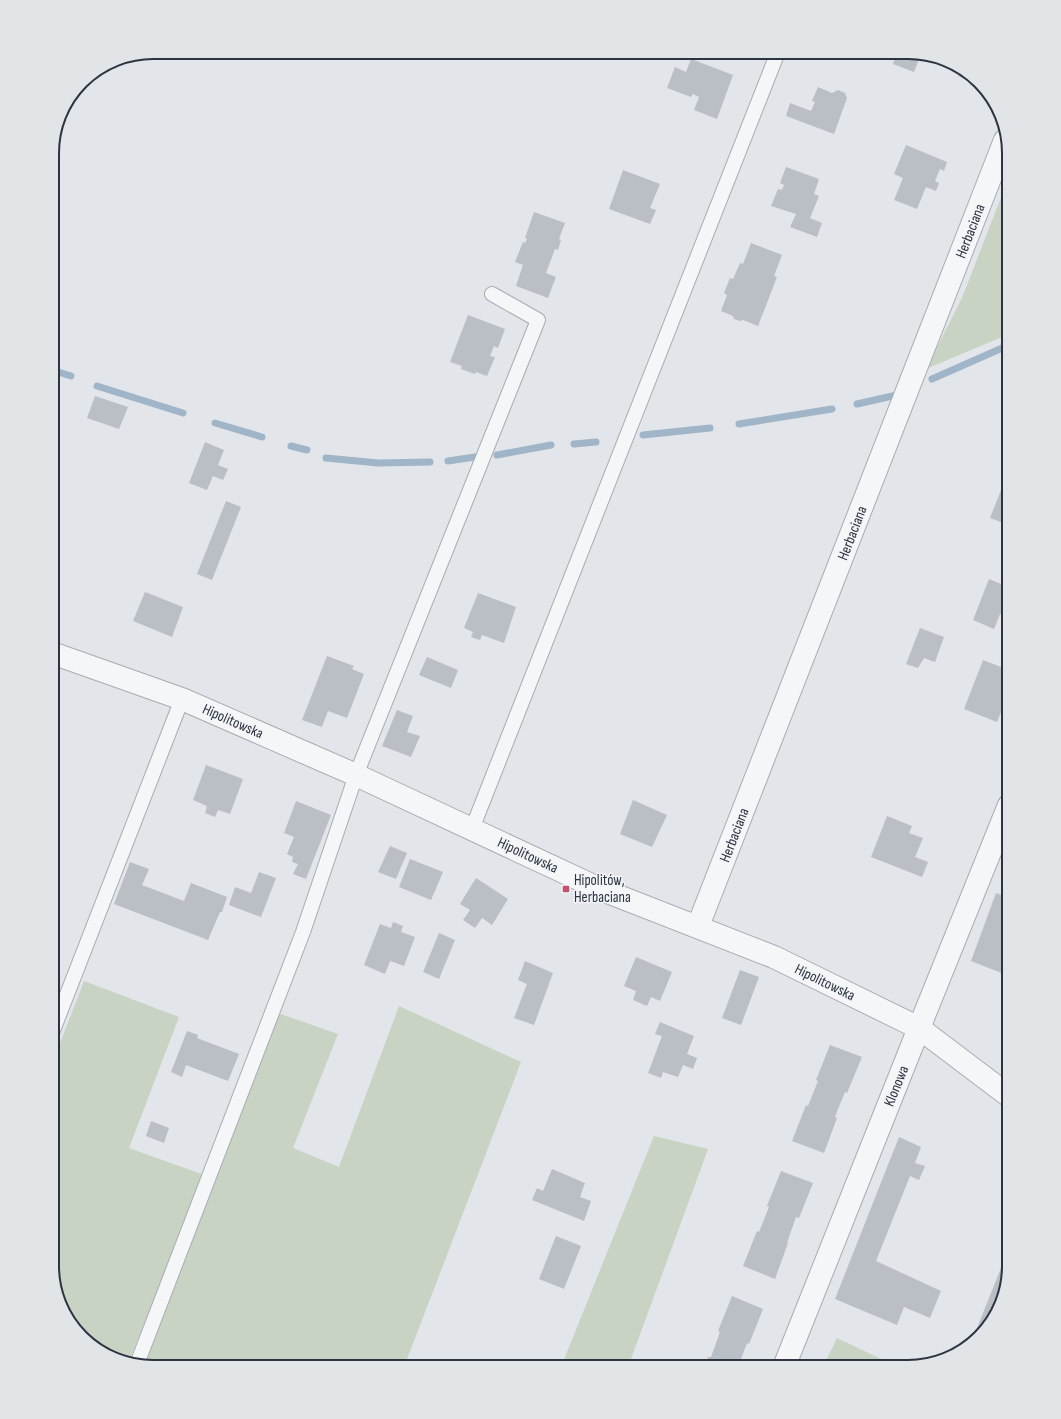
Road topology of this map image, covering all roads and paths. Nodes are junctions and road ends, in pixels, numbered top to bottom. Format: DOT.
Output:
graph roads {
  1 [pos="775,59"];
  2 [pos="1002,149"];
  3 [pos="492,294"];
  4 [pos="59,655"];
  5 [pos="182,698"];
  6 [pos="356,775"];
  7 [pos="1002,822"];
  8 [pos="472,829"];
  9 [pos="698,926"];
  10 [pos="59,1015"];
  11 [pos="918,1028"];
  12 [pos="1002,1091"];
  13 [pos="139,1359"];
  14 [pos="787,1360"];
  1 -- 8 [label="lane"];
  2 -- 9 [label="street, Herbaciana"];
  3 -- 6 [label="lane"];
  4 -- 5 [label="street, Hipolitowska"];
  5 -- 6 [label="street, Hipolitowska"];
  5 -- 10 [label="lane"];
  6 -- 8 [label="street, Hipolitowska"];
  6 -- 13 [label="lane"];
  7 -- 11 [label="street, Klonowa"];
  8 -- 9 [label="street, Hipolitowska"];
  9 -- 11 [label="street, Hipolitowska"];
  11 -- 12 [label="street, Hipolitowska"];
  11 -- 14 [label="street, Klonowa"];
}
